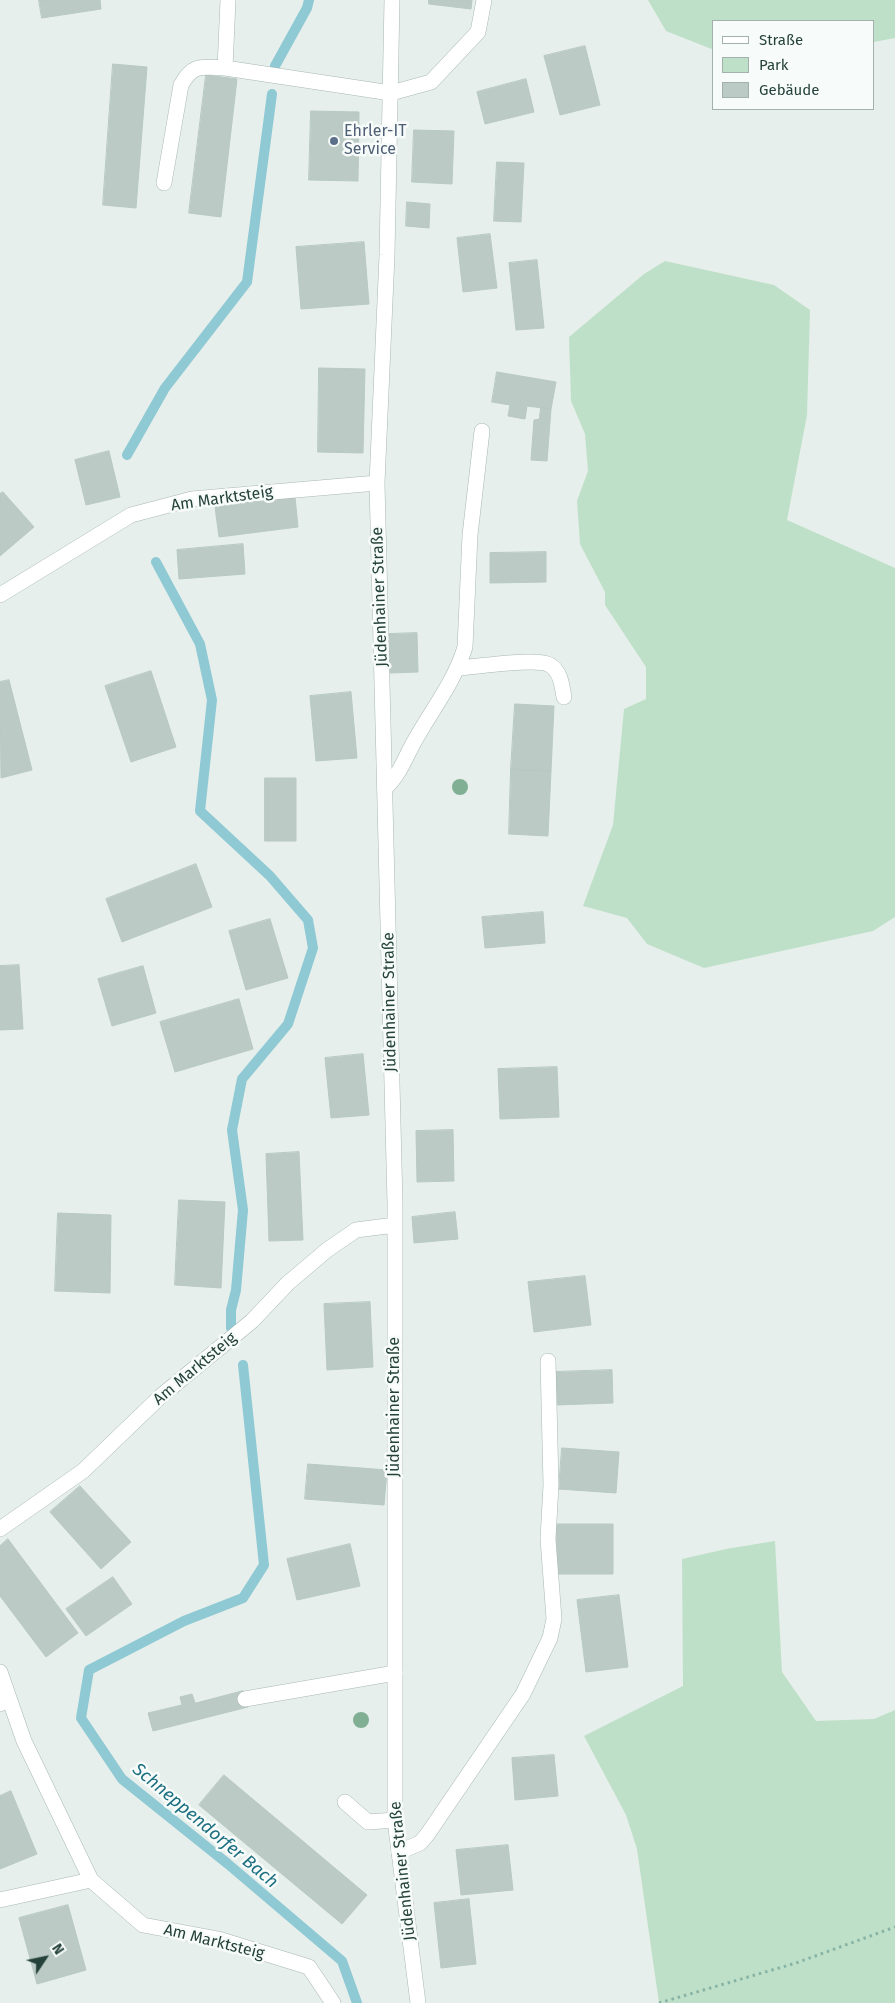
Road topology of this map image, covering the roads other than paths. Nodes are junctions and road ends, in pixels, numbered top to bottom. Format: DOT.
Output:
graph roads {
  1 [pos="228,0"];
  2 [pos="392,0"];
  3 [pos="484,0"];
  4 [pos="225,68"];
  5 [pos="391,93"];
  6 [pos="164,183"];
  7 [pos="482,431"];
  8 [pos="377,483"];
  9 [pos="0,595"];
  10 [pos="457,668"];
  11 [pos="564,697"];
  12 [pos="385,788"];
  13 [pos="395,1225"];
  14 [pos="548,1361"];
  15 [pos="0,1528"];
  16 [pos="0,1672"];
  17 [pos="395,1673"];
  18 [pos="245,1699"];
  19 [pos="4,1700"];
  20 [pos="345,1802"];
  21 [pos="395,1820"];
  22 [pos="399,1852"];
  23 [pos="91,1880"];
  24 [pos="0,1900"];
  25 [pos="333,2003"];
  26 [pos="418,2003"];
  1 -- 4 [label="street"];
  2 -- 5 [label="street, Jüdenhainer Straße"];
  3 -- 5 [label="street"];
  4 -- 5 [label="street"];
  4 -- 6 [label="street"];
  5 -- 8 [label="street, Jüdenhainer Straße"];
  7 -- 10 [label="street"];
  8 -- 9 [label="street, Am Marktsteig"];
  8 -- 12 [label="street, Jüdenhainer Straße"];
  10 -- 11 [label="street"];
  10 -- 12 [label="street"];
  12 -- 13 [label="street, Jüdenhainer Straße"];
  13 -- 15 [label="street, Am Marktsteig"];
  13 -- 17 [label="street, Jüdenhainer Straße"];
  14 -- 22 [label="street"];
  16 -- 19 [label="street, Am Marktsteig"];
  17 -- 18 [label="street"];
  17 -- 21 [label="street, Jüdenhainer Straße"];
  19 -- 23 [label="street, Am Marktsteig"];
  20 -- 21 [label="street"];
  21 -- 22 [label="street, Jüdenhainer Straße"];
  22 -- 26 [label="street, Jüdenhainer Straße"];
  23 -- 24 [label="street"];
  23 -- 25 [label="street, Am Marktsteig"];
}
